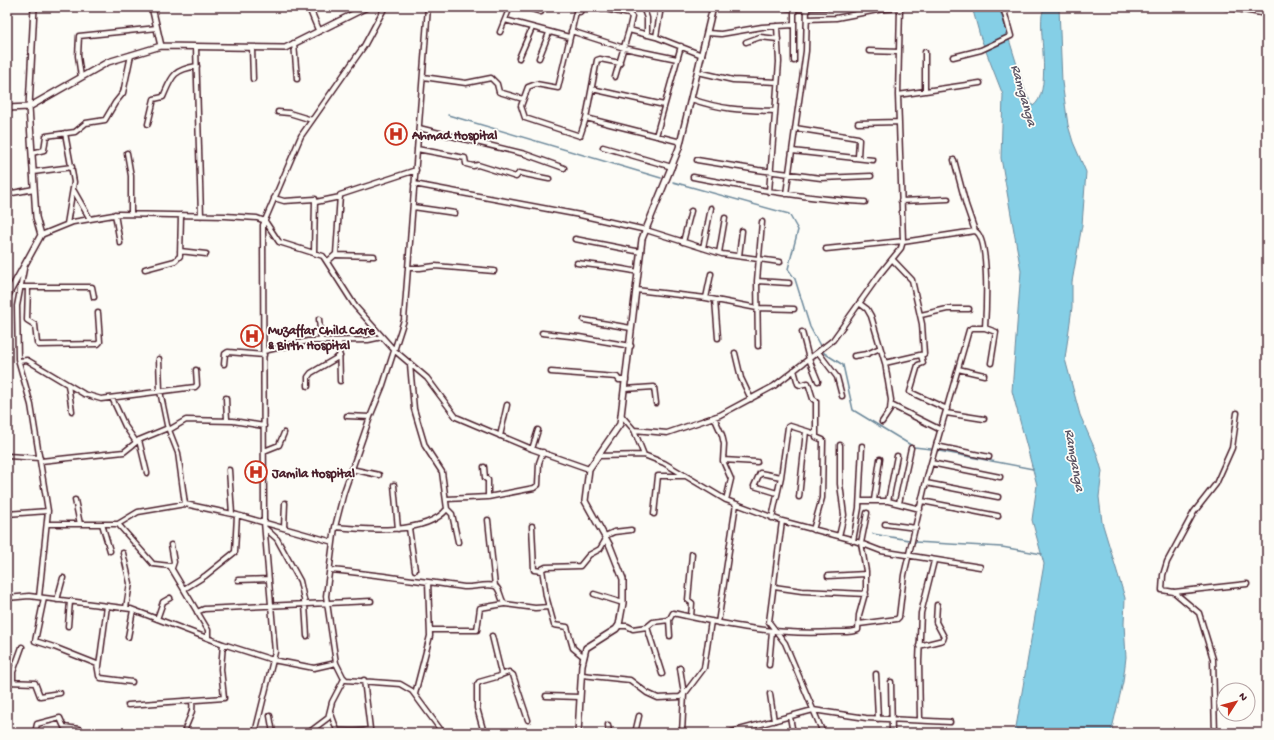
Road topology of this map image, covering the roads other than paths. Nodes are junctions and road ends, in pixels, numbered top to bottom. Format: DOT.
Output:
graph roads {
  1 [pos="34,7"];
  2 [pos="152,7"];
  3 [pos="309,7"];
  4 [pos="366,7"];
  5 [pos="385,7"];
  6 [pos="428,7"];
  7 [pos="510,7"];
  8 [pos="525,7"];
  9 [pos="583,7"];
  10 [pos="595,7"];
  11 [pos="643,7"];
  12 [pos="661,7"];
  13 [pos="713,7"];
  14 [pos="778,7"];
  15 [pos="843,7"];
  16 [pos="1003,7"];
  17 [pos="1225,7"];
  18 [pos="807,8"];
  19 [pos="900,8"];
  20 [pos="794,9"];
  21 [pos="542,12"];
  22 [pos="1267,14"];
  23 [pos="807,19"];
  24 [pos="505,20"];
  25 [pos="794,25"];
  26 [pos="777,26"];
  27 [pos="157,28"];
  28 [pos="532,28"];
  29 [pos="630,30"];
  30 [pos="319,31"];
  31 [pos="571,31"];
  32 [pos="500,32"];
  33 [pos="707,32"];
  34 [pos="549,33"];
  35 [pos="647,34"];
  36 [pos="569,37"];
  37 [pos="656,37"];
  38 [pos="778,39"];
  39 [pos="746,42"];
  40 [pos="294,44"];
  41 [pos="161,46"];
  42 [pos="680,46"];
  43 [pos="196,47"];
  44 [pos="252,48"];
  45 [pos="624,48"];
  46 [pos="869,51"];
  47 [pos="899,52"];
  48 [pos="925,52"];
  49 [pos="131,55"];
  50 [pos="702,55"];
  51 [pos="953,57"];
  52 [pos="518,58"];
  53 [pos="539,58"];
  54 [pos="677,59"];
  55 [pos="794,61"];
  56 [pos="620,63"];
  57 [pos="197,66"];
  58 [pos="698,72"];
  59 [pos="81,77"];
  60 [pos="423,77"];
  61 [pos="616,77"];
  62 [pos="253,79"];
  63 [pos="297,79"];
  64 [pos="777,82"];
  65 [pos="980,83"];
  66 [pos="592,89"];
  67 [pos="925,91"];
  68 [pos="898,95"];
  69 [pos="523,99"];
  70 [pos="691,99"];
  71 [pos="664,105"];
  72 [pos="29,107"];
  73 [pos="7,108"];
  74 [pos="775,111"];
  75 [pos="278,112"];
  76 [pos="586,118"];
  77 [pos="312,120"];
  78 [pos="858,122"];
  79 [pos="898,122"];
  80 [pos="148,124"];
  81 [pos="419,128"];
  82 [pos="795,128"];
  83 [pos="65,133"];
  84 [pos="656,136"];
  85 [pos="681,142"];
  86 [pos="603,148"];
  87 [pos="417,149"];
  88 [pos="792,151"];
  89 [pos="32,153"];
  90 [pos="127,153"];
  91 [pos="858,157"];
  92 [pos="697,160"];
  93 [pos="873,160"];
  94 [pos="954,160"];
  95 [pos="72,167"];
  96 [pos="672,167"];
  97 [pos="564,168"];
  98 [pos="416,170"];
  99 [pos="33,172"];
  100 [pos="772,172"];
  101 [pos="788,174"];
  102 [pos="692,176"];
  103 [pos="871,176"];
  104 [pos="549,179"];
  105 [pos="7,183"];
  106 [pos="414,184"];
  107 [pos="34,189"];
  108 [pos="74,190"];
  109 [pos="769,192"];
  110 [pos="8,194"];
  111 [pos="786,194"];
  112 [pos="274,198"];
  113 [pos="340,198"];
  114 [pos="948,199"];
  115 [pos="901,201"];
  116 [pos="316,202"];
  117 [pos="864,202"];
  118 [pos="413,207"];
  119 [pos="712,208"];
  120 [pos="691,211"];
  121 [pos="455,213"];
  122 [pos="115,214"];
  123 [pos="131,214"];
  124 [pos="181,215"];
  125 [pos="201,216"];
  126 [pos="725,218"];
  127 [pos="90,219"];
  128 [pos="265,221"];
  129 [pos="762,222"];
  130 [pos="67,224"];
  131 [pos="646,230"];
  132 [pos="742,231"];
  133 [pos="975,231"];
  134 [pos="41,235"];
  135 [pos="575,239"];
  136 [pos="683,242"];
  137 [pos="903,242"];
  138 [pos="120,243"];
  139 [pos="703,248"];
  140 [pos="826,249"];
  141 [pos="180,251"];
  142 [pos="641,252"];
  143 [pos="314,253"];
  144 [pos="719,253"];
  145 [pos="206,254"];
  146 [pos="336,256"];
  147 [pos="374,256"];
  148 [pos="739,256"];
  149 [pos="758,259"];
  150 [pos="892,259"];
  151 [pos="327,262"];
  152 [pos="780,262"];
  153 [pos="578,263"];
  154 [pos="25,265"];
  155 [pos="408,268"];
  156 [pos="145,269"];
  157 [pos="494,271"];
  158 [pos="638,272"];
  159 [pos="711,274"];
  160 [pos="757,281"];
  161 [pos="789,283"];
  162 [pos="20,287"];
  163 [pos="28,287"];
  164 [pos="636,290"];
  165 [pos="8,295"];
  166 [pos="94,297"];
  167 [pos="706,298"];
  168 [pos="715,300"];
  169 [pos="859,303"];
  170 [pos="757,308"];
  171 [pos="969,308"];
  172 [pos="794,309"];
  173 [pos="98,312"];
  174 [pos="921,315"];
  175 [pos="319,319"];
  176 [pos="584,320"];
  177 [pos="632,328"];
  178 [pos="985,328"];
  179 [pos="802,332"];
  180 [pos="542,333"];
  181 [pos="382,337"];
  182 [pos="718,338"];
  183 [pos="321,341"];
  184 [pos="339,341"];
  185 [pos="631,346"];
  186 [pos="758,346"];
  187 [pos="880,348"];
  188 [pos="394,350"];
  189 [pos="819,351"];
  190 [pos="264,353"];
  191 [pos="735,353"];
  192 [pos="921,355"];
  193 [pos="340,356"];
  194 [pos="854,356"];
  195 [pos="158,359"];
  196 [pos="809,359"];
  197 [pos="19,361"];
  198 [pos="885,363"];
  199 [pos="991,363"];
  200 [pos="224,364"];
  201 [pos="410,364"];
  202 [pos="958,369"];
  203 [pos="196,370"];
  204 [pos="794,370"];
  205 [pos="551,372"];
  206 [pos="984,375"];
  207 [pos="626,380"];
  208 [pos="340,381"];
  209 [pos="818,381"];
  210 [pos="68,385"];
  211 [pos="308,386"];
  212 [pos="625,389"];
  213 [pos="160,391"];
  214 [pos="842,396"];
  215 [pos="112,398"];
  216 [pos="226,398"];
  217 [pos="751,399"];
  218 [pos="656,402"];
  219 [pos="507,405"];
  220 [pos="891,405"];
  221 [pos="72,411"];
  222 [pos="946,411"];
  223 [pos="1237,413"];
  224 [pos="621,415"];
  225 [pos="347,416"];
  226 [pos="370,417"];
  227 [pos="714,417"];
  228 [pos="984,419"];
  229 [pos="227,420"];
  230 [pos="882,422"];
  231 [pos="264,426"];
  232 [pos="168,429"];
  233 [pos="538,430"];
  234 [pos="634,430"];
  235 [pos="941,430"];
  236 [pos="806,431"];
  237 [pos="284,433"];
  238 [pos="816,434"];
  239 [pos="500,436"];
  240 [pos="138,441"];
  241 [pos="840,445"];
  242 [pos="862,446"];
  243 [pos="936,446"];
  244 [pos="911,448"];
  245 [pos="532,449"];
  246 [pos="264,451"];
  247 [pos="543,452"];
  248 [pos="7,456"];
  249 [pos="598,456"];
  250 [pos="644,456"];
  251 [pos="897,456"];
  252 [pos="989,457"];
  253 [pos="40,459"];
  254 [pos="880,459"];
  255 [pos="723,460"];
  256 [pos="757,462"];
  257 [pos="931,463"];
  258 [pos="484,467"];
  259 [pos="589,468"];
  260 [pos="350,469"];
  261 [pos="229,470"];
  262 [pos="147,473"];
  263 [pos="379,475"];
  264 [pos="685,476"];
  265 [pos="781,477"];
  266 [pos="1000,477"];
  267 [pos="926,483"];
  268 [pos="394,485"];
  269 [pos="777,493"];
  270 [pos="488,497"];
  271 [pos="799,497"];
  272 [pos="998,497"];
  273 [pos="447,499"];
  274 [pos="75,500"];
  275 [pos="726,500"];
  276 [pos="874,500"];
  277 [pos="860,501"];
  278 [pos="888,501"];
  279 [pos="922,501"];
  280 [pos="285,503"];
  281 [pos="899,503"];
  282 [pos="185,504"];
  283 [pos="736,504"];
  284 [pos="447,509"];
  285 [pos="920,509"];
  286 [pos="48,511"];
  287 [pos="867,513"];
  288 [pos="7,514"];
  289 [pos="654,514"];
  290 [pos="235,515"];
  291 [pos="998,516"];
  292 [pos="772,518"];
  293 [pos="488,520"];
  294 [pos="782,521"];
  295 [pos="264,522"];
  296 [pos="47,524"];
  297 [pos="80,524"];
  298 [pos="102,524"];
  299 [pos="118,524"];
  300 [pos="885,524"];
  301 [pos="532,526"];
  302 [pos="335,527"];
  303 [pos="265,528"];
  304 [pos="284,528"];
  305 [pos="409,528"];
  306 [pos="916,528"];
  307 [pos="398,529"];
  308 [pos="631,530"];
  309 [pos="813,530"];
  310 [pos="839,536"];
  311 [pos="606,538"];
  312 [pos="853,541"];
  313 [pos="333,542"];
  314 [pos="458,542"];
  315 [pos="861,544"];
  316 [pos="171,545"];
  317 [pos="110,552"];
  318 [pos="123,553"];
  319 [pos="692,554"];
  320 [pos="909,556"];
  321 [pos="934,561"];
  322 [pos="980,567"];
  323 [pos="172,568"];
  324 [pos="330,570"];
  325 [pos="415,570"];
  326 [pos="542,571"];
  327 [pos="866,574"];
  328 [pos="828,576"];
  329 [pos="63,578"];
  330 [pos="269,579"];
  331 [pos="238,580"];
  332 [pos="428,582"];
  333 [pos="1247,584"];
  334 [pos="495,586"];
  335 [pos="774,587"];
  336 [pos="184,589"];
  337 [pos="1174,592"];
  338 [pos="594,594"];
  339 [pos="866,594"];
  340 [pos="7,598"];
  341 [pos="41,598"];
  342 [pos="170,598"];
  343 [pos="57,600"];
  344 [pos="70,601"];
  345 [pos="371,601"];
  346 [pos="623,603"];
  347 [pos="305,604"];
  348 [pos="327,604"];
  349 [pos="505,604"];
  350 [pos="937,605"];
  351 [pos="107,606"];
  352 [pos="272,606"];
  353 [pos="549,607"];
  354 [pos="126,608"];
  355 [pos="133,610"];
  356 [pos="197,612"];
  357 [pos="691,617"];
  358 [pos="157,619"];
  359 [pos="669,620"];
  360 [pos="711,622"];
  361 [pos="718,623"];
  362 [pos="859,624"];
  363 [pos="68,626"];
  364 [pos="618,626"];
  365 [pos="646,628"];
  366 [pos="430,630"];
  367 [pos="774,632"];
  368 [pos="308,636"];
  369 [pos="492,636"];
  370 [pos="670,636"];
  371 [pos="128,637"];
  372 [pos="208,638"];
  373 [pos="223,644"];
  374 [pos="919,646"];
  375 [pos="22,647"];
  376 [pos="584,657"];
  377 [pos="273,660"];
  378 [pos="336,663"];
  379 [pos="99,666"];
  380 [pos="769,666"];
  381 [pos="680,668"];
  382 [pos="662,674"];
  383 [pos="876,674"];
  384 [pos="501,675"];
  385 [pos="582,675"];
  386 [pos="344,679"];
  387 [pos="364,680"];
  388 [pos="7,682"];
  389 [pos="13,682"];
  390 [pos="132,682"];
  391 [pos="891,682"];
  392 [pos="60,693"];
  393 [pos="415,694"];
  394 [pos="684,694"];
  395 [pos="770,694"];
  396 [pos="546,696"];
  397 [pos="580,697"];
  398 [pos="192,701"];
  399 [pos="128,705"];
  400 [pos="330,710"];
  401 [pos="813,710"];
  402 [pos="270,716"];
  403 [pos="639,716"];
  404 [pos="790,716"];
  405 [pos="878,718"];
  406 [pos="892,719"];
  407 [pos="528,720"];
  408 [pos="920,720"];
  409 [pos="774,721"];
  410 [pos="950,722"];
  411 [pos="608,725"];
  412 [pos="338,732"];
  413 [pos="35,733"];
  414 [pos="82,733"];
  415 [pos="184,733"];
  416 [pos="255,733"];
  417 [pos="273,733"];
  418 [pos="308,733"];
  419 [pos="443,733"];
  420 [pos="484,733"];
  421 [pos="578,733"];
  422 [pos="609,733"];
  423 [pos="635,733"];
  424 [pos="682,733"];
  425 [pos="728,733"];
  426 [pos="793,733"];
  427 [pos="822,733"];
  428 [pos="892,733"];
  429 [pos="1214,733"];
  1 -- 72 [label="street"];
  2 -- 27 [label="street"];
  3 -- 30 [label="street"];
  4 -- 30 [label="street"];
  5 -- 77 [label="street"];
  6 -- 60 [label="street"];
  7 -- 24 [label="street"];
  8 -- 21 [label="street"];
  9 -- 31 [label="street"];
  10 -- 29 [label="street"];
  11 -- 35 [label="street"];
  12 -- 37 [label="street"];
  13 -- 33 [label="street"];
  14 -- 20 [label="street"];
  15 -- 18 [label="street"];
  16 -- 51 [label="street"];
  17 -- 22 [label="street"];
  18 -- 20 [label="street"];
  18 -- 23 [label="street"];
  19 -- 23 [label="street"];
  19 -- 47 [label="street"];
  20 -- 25 [label="street"];
  23 -- 82 [label="street"];
  24 -- 28 [label="street"];
  24 -- 32 [label="street"];
  25 -- 26 [label="street"];
  25 -- 55 [label="street"];
  26 -- 33 [label="street"];
  26 -- 38 [label="street"];
  27 -- 41 [label="street"];
  27 -- 59 [label="street"];
  28 -- 34 [label="street"];
  28 -- 52 [label="street"];
  29 -- 35 [label="street"];
  29 -- 45 [label="street"];
  30 -- 40 [label="street"];
  31 -- 36 [label="street"];
  31 -- 45 [label="street"];
  33 -- 50 [label="street"];
  34 -- 36 [label="street"];
  34 -- 53 [label="street"];
  35 -- 37 [label="street"];
  36 -- 69 [label="street"];
  37 -- 42 [label="street"];
  38 -- 39 [label="street"];
  38 -- 64 [label="street"];
  40 -- 44 [label="street"];
  40 -- 63 [label="street"];
  41 -- 43 [label="street"];
  41 -- 49 [label="street"];
  42 -- 50 [label="street"];
  42 -- 54 [label="street"];
  43 -- 44 [label="street"];
  43 -- 57 [label="street"];
  44 -- 62 [label="street"];
  45 -- 54 [label="street"];
  45 -- 56 [label="street"];
  46 -- 47 [label="street"];
  47 -- 68 [label="street"];
  48 -- 67 [label="street"];
  49 -- 59 [label="street"];
  49 -- 83 [label="street"];
  50 -- 58 [label="street"];
  54 -- 71 [label="street"];
  56 -- 61 [label="street"];
  56 -- 66 [label="street"];
  57 -- 80 [label="street"];
  57 -- 125 [label="street"];
  58 -- 64 [label="street"];
  58 -- 70 [label="street"];
  59 -- 72 [label="street"];
  60 -- 69 [label="street"];
  60 -- 81 [label="street"];
  64 -- 74 [label="street"];
  65 -- 67 [label="street"];
  66 -- 71 [label="street"];
  66 -- 76 [label="street"];
  67 -- 68 [label="street"];
  68 -- 79 [label="street"];
  69 -- 76 [label="street"];
  70 -- 74 [label="street"];
  70 -- 85 [label="street"];
  71 -- 84 [label="street"];
  72 -- 73 [label="street"];
  72 -- 89 [label="street"];
  74 -- 100 [label="street"];
  75 -- 77 [label="street"];
  76 -- 84 [label="street"];
  77 -- 112 [label="street"];
  78 -- 79 [label="street"];
  79 -- 115 [label="street"];
  81 -- 87 [label="street"];
  81 -- 97 [label="street"];
  82 -- 88 [label="street"];
  82 -- 91 [label="street"];
  83 -- 89 [label="street"];
  83 -- 95 [label="street"];
  84 -- 85 [label="street"];
  85 -- 96 [label="street"];
  86 -- 96 [label="street"];
  87 -- 98 [label="street"];
  87 -- 104 [label="street"];
  88 -- 91 [label="street"];
  88 -- 101 [label="street"];
  89 -- 99 [label="street"];
  90 -- 123 [label="street"];
  91 -- 93 [label="street"];
  92 -- 100 [label="street"];
  94 -- 133 [label="street"];
  95 -- 99 [label="street"];
  95 -- 108 [label="street"];
  96 -- 131 [label="street"];
  98 -- 106 [label="street"];
  98 -- 113 [label="street"];
  99 -- 107 [label="street"];
  100 -- 101 [label="street"];
  100 -- 109 [label="street"];
  101 -- 103 [label="street"];
  101 -- 111 [label="street"];
  102 -- 109 [label="street"];
  105 -- 110 [label="street"];
  106 -- 118 [label="street"];
  106 -- 131 [label="street"];
  107 -- 110 [label="street"];
  107 -- 134 [label="street"];
  108 -- 127 [label="street"];
  108 -- 130 [label="street"];
  109 -- 111 [label="street"];
  111 -- 117 [label="street"];
  112 -- 116 [label="street"];
  112 -- 128 [label="street"];
  113 -- 116 [label="street"];
  113 -- 146 [label="street"];
  114 -- 115 [label="street"];
  115 -- 137 [label="street"];
  116 -- 143 [label="street"];
  118 -- 121 [label="street"];
  118 -- 155 [label="street"];
  119 -- 139 [label="street"];
  120 -- 136 [label="street"];
  122 -- 123 [label="street"];
  122 -- 127 [label="street"];
  122 -- 138 [label="street"];
  123 -- 124 [label="street"];
  124 -- 125 [label="street"];
  124 -- 141 [label="street"];
  125 -- 128 [label="street"];
  126 -- 144 [label="street"];
  127 -- 130 [label="street"];
  128 -- 143 [label="street"];
  128 -- 190 [label="street"];
  129 -- 149 [label="street"];
  130 -- 134 [label="street"];
  131 -- 136 [label="street"];
  131 -- 142 [label="street"];
  132 -- 148 [label="street"];
  133 -- 137 [label="street"];
  133 -- 178 [label="street"];
  134 -- 154 [label="street"];
  135 -- 142 [label="street"];
  136 -- 139 [label="street"];
  137 -- 140 [label="street"];
  137 -- 150 [label="street"];
  139 -- 144 [label="street"];
  141 -- 145 [label="street"];
  141 -- 156 [label="street"];
  142 -- 158 [label="street"];
  143 -- 151 [label="street"];
  144 -- 148 [label="street"];
  146 -- 147 [label="street"];
  146 -- 151 [label="street"];
  148 -- 149 [label="street"];
  149 -- 152 [label="street"];
  149 -- 160 [label="street"];
  150 -- 169 [label="street"];
  150 -- 174 [label="street"];
  151 -- 181 [label="street"];
  153 -- 158 [label="street"];
  154 -- 162 [label="street"];
  154 -- 165 [label="street"];
  155 -- 157 [label="street"];
  155 -- 188 [label="street"];
  158 -- 164 [label="street"];
  159 -- 167 [label="street"];
  160 -- 161 [label="street"];
  160 -- 170 [label="street"];
  162 -- 163 [label="street"];
  162 -- 197 [label="street"];
  163 -- 166 [label="street"];
  163 -- 173 [label="street"];
  164 -- 167 [label="street"];
  164 -- 177 [label="street"];
  167 -- 168 [label="street"];
  168 -- 170 [label="street"];
  168 -- 182 [label="street"];
  169 -- 187 [label="street"];
  169 -- 189 [label="street"];
  170 -- 172 [label="street"];
  170 -- 186 [label="street"];
  171 -- 174 [label="street"];
  174 -- 192 [label="street"];
  175 -- 183 [label="street"];
  176 -- 177 [label="street"];
  177 -- 185 [label="street"];
  178 -- 199 [label="street"];
  178 -- 202 [label="street"];
  179 -- 196 [label="street"];
  180 -- 185 [label="street"];
  181 -- 184 [label="street"];
  181 -- 188 [label="street"];
  183 -- 184 [label="street"];
  183 -- 190 [label="street"];
  184 -- 193 [label="street"];
  185 -- 207 [label="street"];
  187 -- 194 [label="street"];
  187 -- 198 [label="street"];
  188 -- 201 [label="street"];
  188 -- 226 [label="street"];
  189 -- 196 [label="street"];
  189 -- 214 [label="street"];
  190 -- 200 [label="street"];
  190 -- 231 [label="street"];
  191 -- 217 [label="street"];
  192 -- 198 [label="street"];
  192 -- 222 [label="street"];
  193 -- 208 [label="street"];
  193 -- 211 [label="street"];
  195 -- 213 [label="street"];
  196 -- 204 [label="street"];
  196 -- 209 [label="street"];
  197 -- 210 [label="street"];
  197 -- 253 [label="street"];
  198 -- 220 [label="street"];
  201 -- 239 [label="street"];
  201 -- 273 [label="street"];
  202 -- 206 [label="street"];
  202 -- 222 [label="street"];
  203 -- 213 [label="street"];
  204 -- 217 [label="street"];
  204 -- 238 [label="street"];
  205 -- 207 [label="street"];
  207 -- 212 [label="street"];
  210 -- 215 [label="street"];
  210 -- 221 [label="street"];
  212 -- 218 [label="street"];
  212 -- 224 [label="street"];
  213 -- 215 [label="street"];
  213 -- 232 [label="street"];
  215 -- 240 [label="street"];
  216 -- 229 [label="street"];
  217 -- 227 [label="street"];
  219 -- 239 [label="street"];
  220 -- 230 [label="street"];
  220 -- 235 [label="street"];
  222 -- 228 [label="street"];
  222 -- 235 [label="street"];
  223 -- 337 [label="street"];
  224 -- 234 [label="street"];
  224 -- 249 [label="street"];
  225 -- 226 [label="street"];
  226 -- 260 [label="street"];
  227 -- 234 [label="street"];
  227 -- 255 [label="street"];
  229 -- 231 [label="street"];
  229 -- 232 [label="street"];
  231 -- 246 [label="street"];
  232 -- 240 [label="street"];
  232 -- 282 [label="street"];
  233 -- 245 [label="street"];
  234 -- 250 [label="street"];
  235 -- 243 [label="street"];
  236 -- 238 [label="street"];
  236 -- 265 [label="street"];
  236 -- 271 [label="street"];
  237 -- 246 [label="street"];
  238 -- 309 [label="street"];
  239 -- 245 [label="street"];
  240 -- 253 [label="street"];
  240 -- 262 [label="street"];
  241 -- 310 [label="street"];
  242 -- 277 [label="street"];
  243 -- 252 [label="street"];
  243 -- 257 [label="street"];
  244 -- 281 [label="street"];
  245 -- 247 [label="street"];
  246 -- 295 [label="street"];
  247 -- 259 [label="street"];
  247 -- 270 [label="street"];
  248 -- 253 [label="street"];
  249 -- 250 [label="street"];
  249 -- 259 [label="street"];
  250 -- 264 [label="street"];
  251 -- 278 [label="street"];
  253 -- 286 [label="street"];
  254 -- 276 [label="street"];
  255 -- 256 [label="street"];
  255 -- 275 [label="street"];
  257 -- 266 [label="street"];
  257 -- 267 [label="street"];
  258 -- 270 [label="street"];
  259 -- 311 [label="street"];
  260 -- 263 [label="street"];
  260 -- 302 [label="street"];
  261 -- 290 [label="street"];
  264 -- 275 [label="street"];
  264 -- 289 [label="street"];
  265 -- 269 [label="street"];
  265 -- 269 [label="street"];
  267 -- 272 [label="street"];
  267 -- 279 [label="street"];
  268 -- 307 [label="street"];
  269 -- 292 [label="street"];
  270 -- 273 [label="street"];
  273 -- 284 [label="street"];
  274 -- 297 [label="street"];
  275 -- 283 [label="street"];
  276 -- 277 [label="street"];
  276 -- 278 [label="street"];
  277 -- 312 [label="street"];
  278 -- 281 [label="street"];
  279 -- 285 [label="street"];
  279 -- 291 [label="street"];
  280 -- 304 [label="street"];
  281 -- 285 [label="street"];
  282 -- 290 [label="street"];
  282 -- 299 [label="street"];
  283 -- 292 [label="street"];
  283 -- 361 [label="street"];
  284 -- 305 [label="street"];
  284 -- 314 [label="street"];
  285 -- 306 [label="street"];
  286 -- 288 [label="street"];
  286 -- 296 [label="street"];
  287 -- 315 [label="street"];
  290 -- 295 [label="street"];
  290 -- 336 [label="street"];
  292 -- 294 [label="street"];
  293 -- 334 [label="street"];
  294 -- 309 [label="street"];
  294 -- 335 [label="street"];
  295 -- 303 [label="street"];
  295 -- 304 [label="street"];
  296 -- 297 [label="street"];
  296 -- 341 [label="street"];
  297 -- 298 [label="street"];
  298 -- 299 [label="street"];
  298 -- 317 [label="street"];
  299 -- 323 [label="street"];
  300 -- 306 [label="street"];
  301 -- 326 [label="street"];
  302 -- 307 [label="street"];
  302 -- 313 [label="street"];
  303 -- 330 [label="street"];
  303 -- 347 [label="street"];
  304 -- 313 [label="street"];
  305 -- 307 [label="street"];
  305 -- 325 [label="street"];
  306 -- 320 [label="street"];
  308 -- 311 [label="street"];
  309 -- 310 [label="street"];
  310 -- 312 [label="street"];
  311 -- 326 [label="street"];
  311 -- 346 [label="street"];
  312 -- 315 [label="street"];
  313 -- 324 [label="street"];
  315 -- 320 [label="street"];
  315 -- 327 [label="street"];
  316 -- 323 [label="street"];
  318 -- 354 [label="street"];
  319 -- 357 [label="street"];
  320 -- 321 [label="street"];
  320 -- 362 [label="street"];
  321 -- 322 [label="street"];
  321 -- 374 [label="street"];
  323 -- 336 [label="street"];
  324 -- 332 [label="street"];
  324 -- 348 [label="street"];
  326 -- 353 [label="street"];
  327 -- 328 [label="street"];
  327 -- 339 [label="street"];
  329 -- 343 [label="street"];
  330 -- 331 [label="street"];
  330 -- 352 [label="street"];
  332 -- 334 [label="street"];
  332 -- 366 [label="street"];
  333 -- 337 [label="street"];
  334 -- 349 [label="street"];
  335 -- 339 [label="street"];
  335 -- 367 [label="street"];
  336 -- 356 [label="street"];
  337 -- 429 [label="street"];
  338 -- 346 [label="street"];
  339 -- 362 [label="street"];
  340 -- 341 [label="street"];
  341 -- 343 [label="street"];
  341 -- 379 [label="street"];
  342 -- 358 [label="street"];
  343 -- 344 [label="street"];
  344 -- 351 [label="street"];
  344 -- 363 [label="street"];
  345 -- 348 [label="street"];
  346 -- 364 [label="street"];
  347 -- 348 [label="street"];
  347 -- 352 [label="street"];
  347 -- 368 [label="street"];
  348 -- 378 [label="street"];
  349 -- 353 [label="street"];
  349 -- 366 [label="street"];
  350 -- 374 [label="street"];
  351 -- 354 [label="street"];
  351 -- 379 [label="street"];
  352 -- 356 [label="street"];
  352 -- 377 [label="street"];
  353 -- 376 [label="street"];
  354 -- 355 [label="street"];
  355 -- 358 [label="street"];
  355 -- 371 [label="street"];
  356 -- 372 [label="street"];
  357 -- 359 [label="street"];
  357 -- 360 [label="street"];
  358 -- 372 [label="street"];
  359 -- 365 [label="street"];
  359 -- 370 [label="street"];
  360 -- 361 [label="street"];
  360 -- 394 [label="street"];
  361 -- 367 [label="street"];
  362 -- 367 [label="street"];
  364 -- 365 [label="street"];
  364 -- 376 [label="street"];
  365 -- 382 [label="street"];
  366 -- 393 [label="street"];
  367 -- 380 [label="street"];
  367 -- 401 [label="street"];
  369 -- 384 [label="street"];
  372 -- 373 [label="street"];
  373 -- 377 [label="street"];
  373 -- 398 [label="street"];
  374 -- 408 [label="street"];
  375 -- 389 [label="street"];
  376 -- 385 [label="street"];
  377 -- 378 [label="street"];
  377 -- 416 [label="street"];
  378 -- 386 [label="street"];
  379 -- 390 [label="street"];
  381 -- 394 [label="street"];
  383 -- 405 [label="street"];
  384 -- 407 [label="street"];
  384 -- 420 [label="street"];
  385 -- 394 [label="street"];
  385 -- 397 [label="street"];
  386 -- 387 [label="street"];
  386 -- 400 [label="street"];
  387 -- 393 [label="street"];
  387 -- 412 [label="street"];
  388 -- 389 [label="street"];
  389 -- 392 [label="street"];
  391 -- 406 [label="street"];
  393 -- 419 [label="street"];
  394 -- 424 [label="street"];
  395 -- 409 [label="street"];
  396 -- 397 [label="street"];
  397 -- 421 [label="street"];
  398 -- 399 [label="street"];
  398 -- 415 [label="street"];
  400 -- 412 [label="street"];
  400 -- 418 [label="street"];
  401 -- 404 [label="street"];
  401 -- 405 [label="street"];
  401 -- 427 [label="street"];
  402 -- 417 [label="street"];
  403 -- 423 [label="street"];
  404 -- 409 [label="street"];
  404 -- 426 [label="street"];
  405 -- 406 [label="street"];
  406 -- 408 [label="street"];
  406 -- 428 [label="street"];
  408 -- 410 [label="street"];
  409 -- 425 [label="street"];
  411 -- 422 [label="street"];
  413 -- 414 [label="street"];
}
